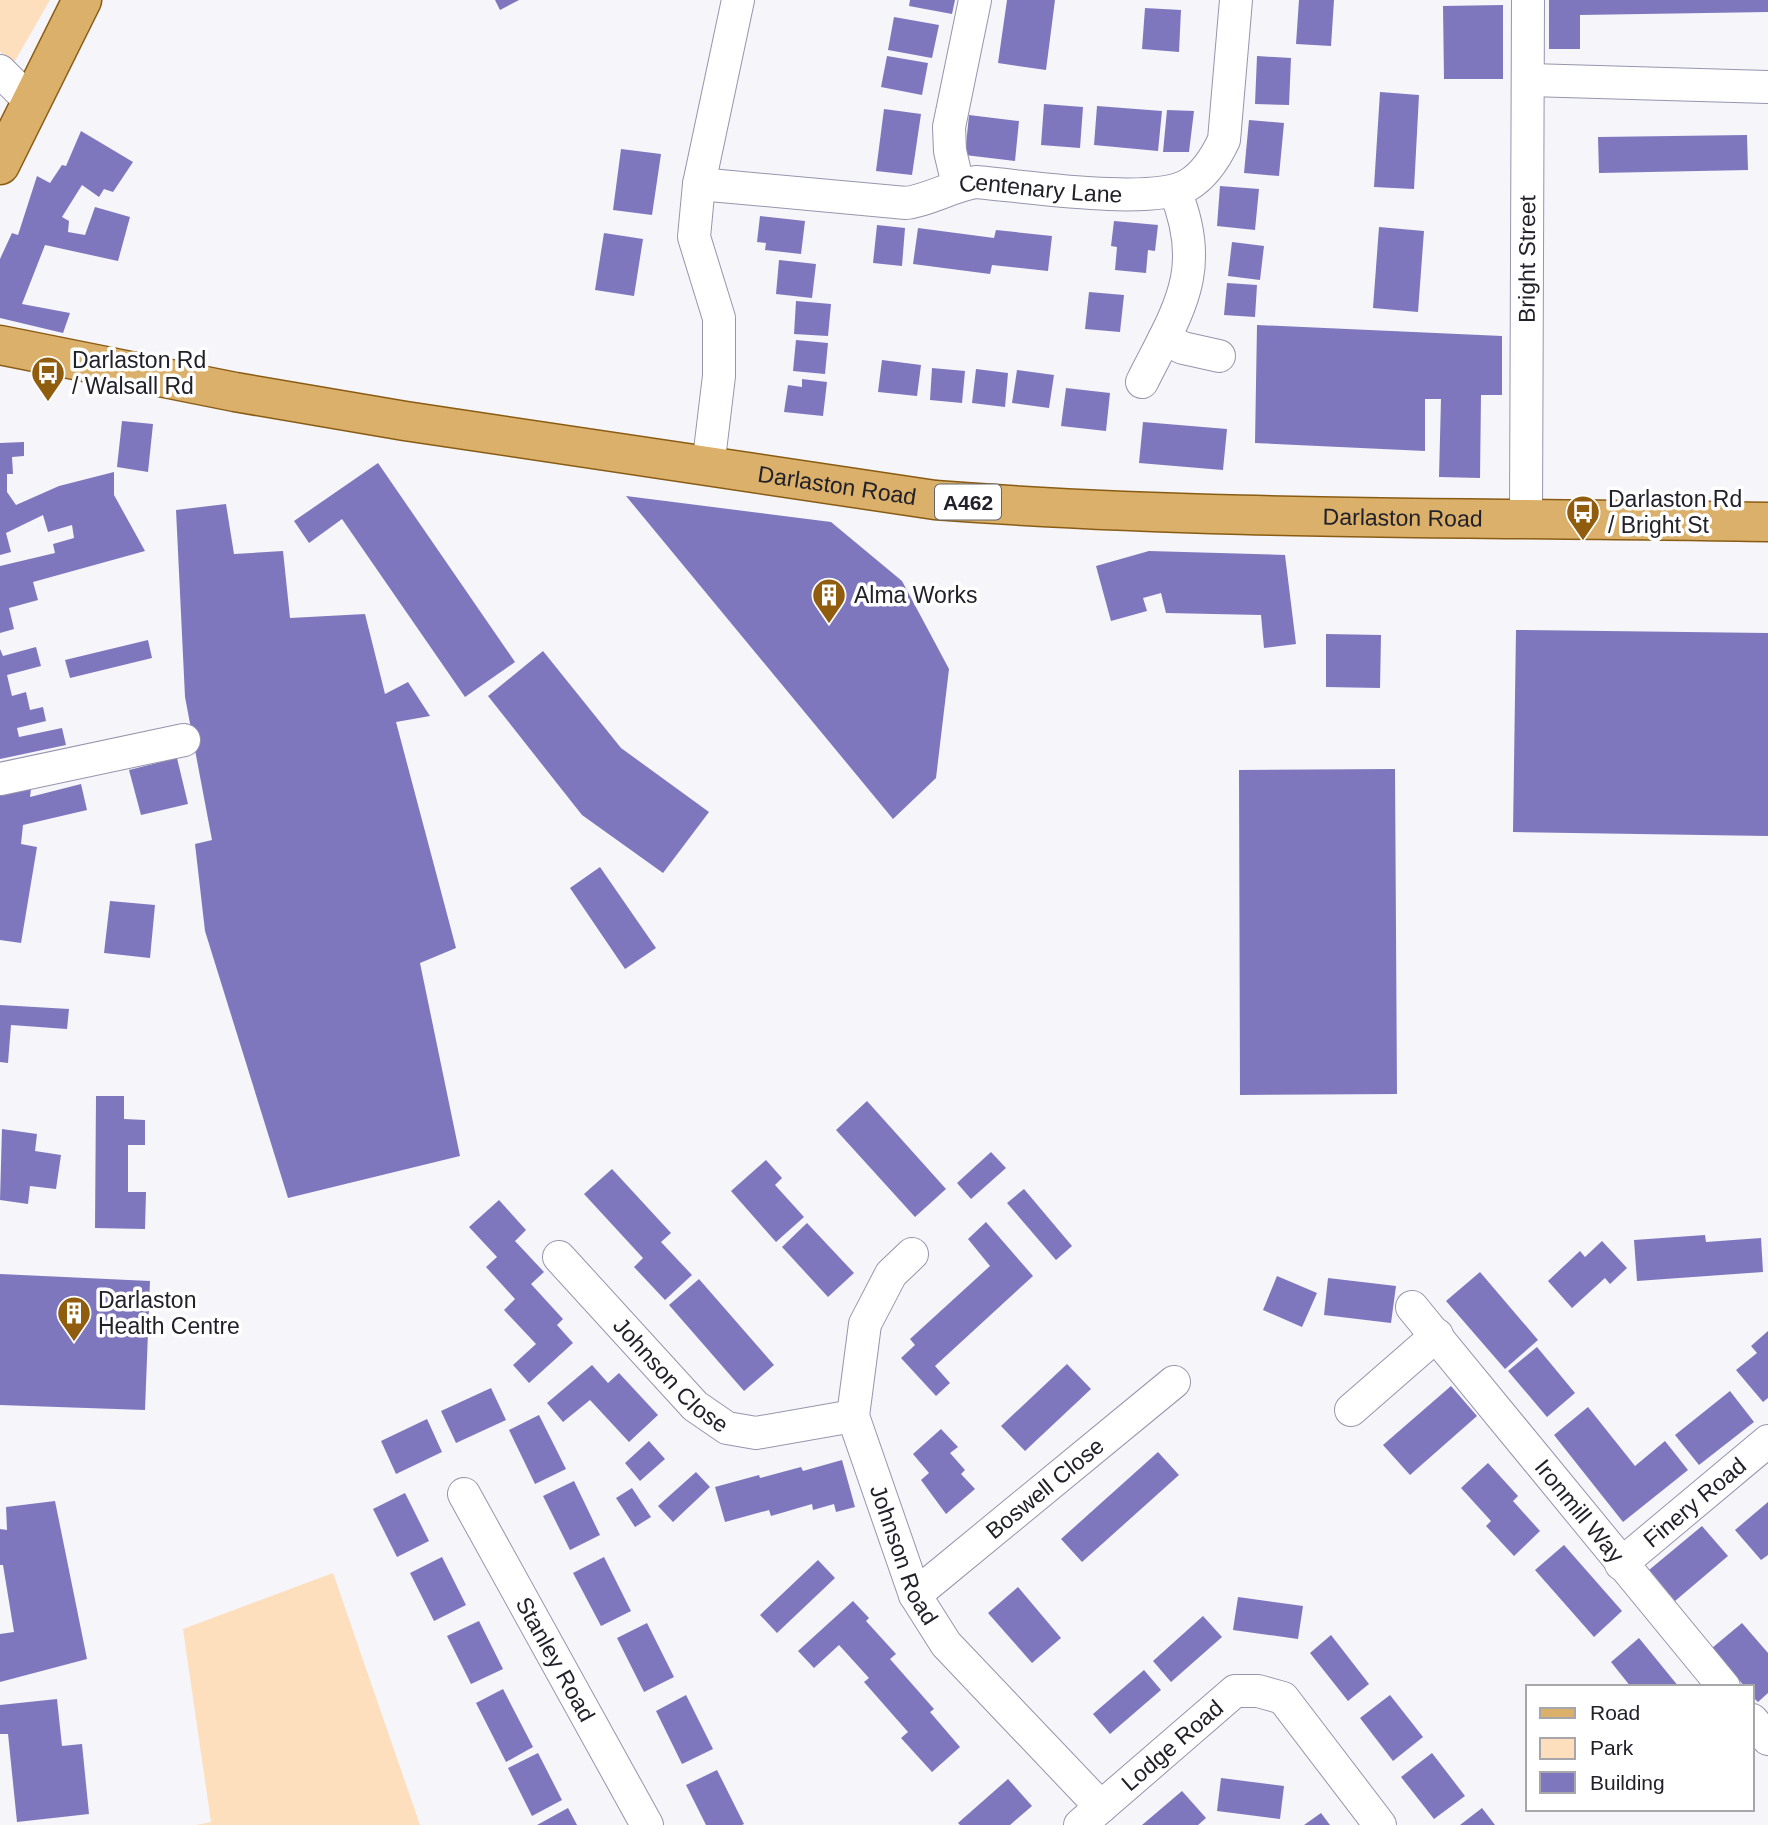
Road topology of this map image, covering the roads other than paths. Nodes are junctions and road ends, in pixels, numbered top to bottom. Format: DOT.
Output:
graph roads {
  1 [pos="82,0"];
  2 [pos="738,0"];
  3 [pos="975,0"];
  4 [pos="1236,0"];
  5 [pos="1528,0"];
  6 [pos="0,71"];
  7 [pos="1530,80"];
  8 [pos="1768,87"];
  9 [pos="30,101"];
  10 [pos="0,165"];
  11 [pos="699,184"];
  12 [pos="958,185"];
  13 [pos="1175,191"];
  14 [pos="1164,339"];
  15 [pos="0,345"];
  16 [pos="1219,356"];
  17 [pos="1142,382"];
  18 [pos="708,467"];
  19 [pos="1526,518"];
  20 [pos="1768,522"];
  21 [pos="184,740"];
  22 [pos="0,779"];
  23 [pos="912,1254"];
  24 [pos="559,1257"];
  25 [pos="1412,1307"];
  26 [pos="1437,1335"];
  27 [pos="1174,1382"];
  28 [pos="1351,1410"];
  29 [pos="853,1416"];
  30 [pos="1768,1441"];
  31 [pos="464,1494"];
  32 [pos="1620,1564"];
  33 [pos="915,1595"];
  34 [pos="1722,1685"];
  35 [pos="1754,1722"];
  36 [pos="1768,1739"];
  37 [pos="1090,1816"];
  38 [pos="647,1825"];
  39 [pos="1380,1825"];
  1 -- 9 [label="main road"];
  2 -- 11 [label="street"];
  3 -- 12 [label="street"];
  4 -- 13 [label="street, Centenary Lane"];
  5 -- 7 [label="street, Bright Street"];
  6 -- 9 [label="street"];
  7 -- 8 [label="street"];
  7 -- 19 [label="street, Bright Street"];
  9 -- 10 [label="main road"];
  11 -- 12 [label="street, Centenary Lane"];
  11 -- 18 [label="street"];
  12 -- 13 [label="street, Centenary Lane"];
  13 -- 14 [label="street"];
  14 -- 16 [label="street"];
  14 -- 17 [label="street"];
  15 -- 18 [label="main road, Darlaston Road / A462"];
  18 -- 19 [label="main road, Darlaston Road / A462"];
  19 -- 20 [label="main road, Darlaston Road / A462"];
  21 -- 22 [label="street"];
  23 -- 29 [label="street, Johnson Road"];
  24 -- 29 [label="street, Johnson Close"];
  25 -- 26 [label="street, Ironmill Way"];
  26 -- 28 [label="street"];
  26 -- 32 [label="street, Ironmill Way"];
  27 -- 33 [label="street, Boswell Close"];
  29 -- 33 [label="street, Johnson Road"];
  30 -- 32 [label="street, Finery Road"];
  31 -- 38 [label="street, Stanley Road"];
  32 -- 34 [label="street, Ironmill Way"];
  33 -- 37 [label="street, Johnson Road"];
  35 -- 36 [label="street"];
  37 -- 39 [label="street, Lodge Road"];
}
